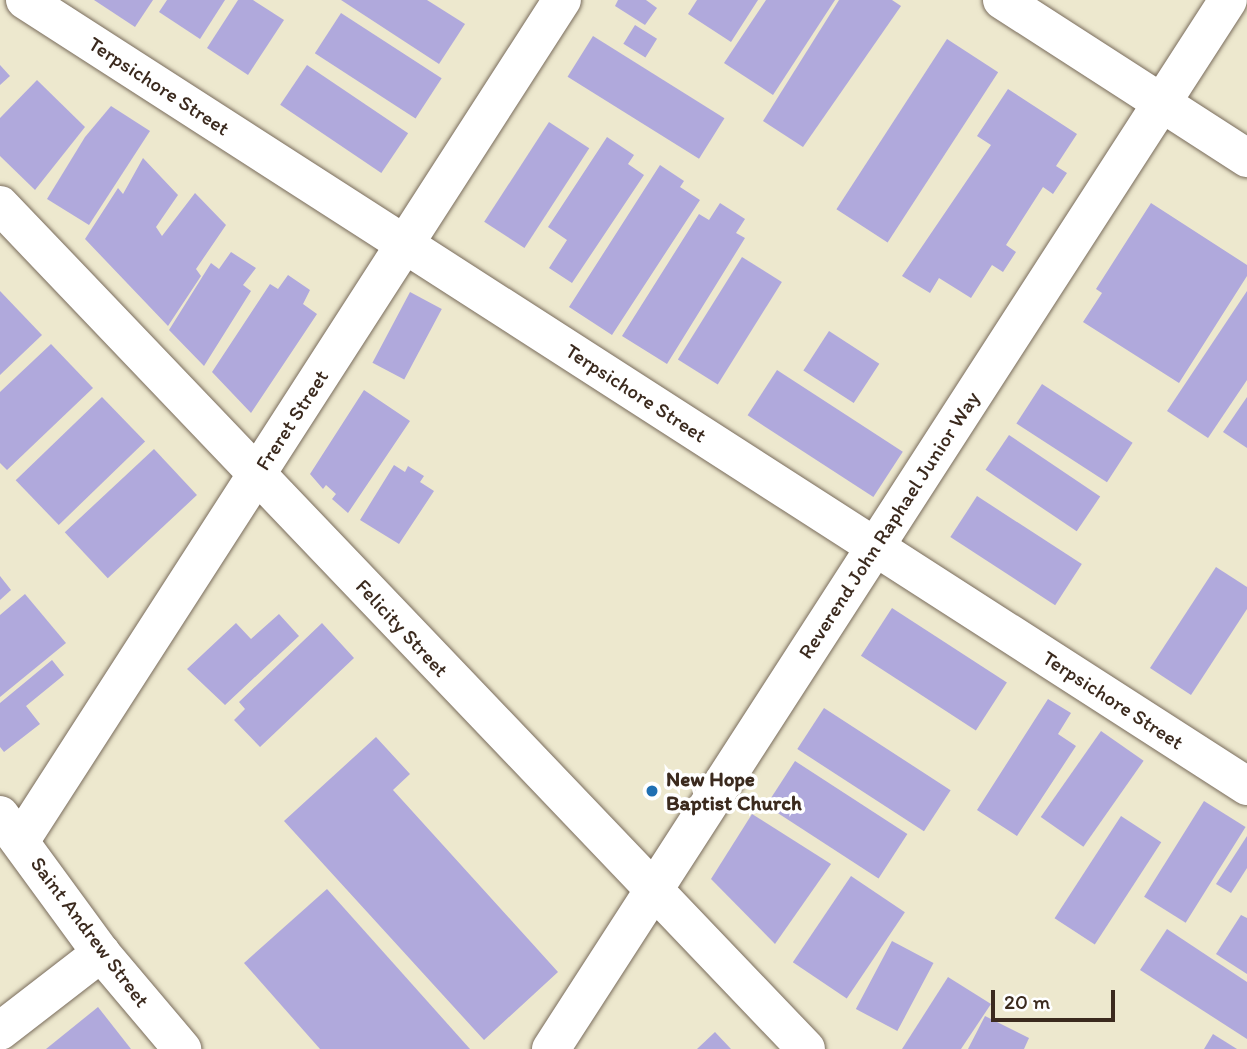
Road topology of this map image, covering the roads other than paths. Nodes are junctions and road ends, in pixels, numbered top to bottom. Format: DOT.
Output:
graph roads {
  1 [pos="25,0"];
  2 [pos="562,0"];
  3 [pos="1002,0"];
  4 [pos="1229,0"];
  5 [pos="1247,10"];
  6 [pos="1162,102"];
  7 [pos="1247,158"];
  8 [pos="0,205"];
  9 [pos="407,245"];
  10 [pos="256,474"];
  11 [pos="875,547"];
  12 [pos="1247,786"];
  13 [pos="10,827"];
  14 [pos="652,891"];
  15 [pos="101,953"];
  16 [pos="0,1031"];
  17 [pos="182,1049"];
  18 [pos="551,1049"];
  19 [pos="806,1049"];
  1 -- 9 [label="street, Terpsichore Street"];
  2 -- 9 [label="street, Freret Street"];
  3 -- 6 [label="street"];
  4 -- 5 [label="street"];
  4 -- 6 [label="street, Reverend John Raphael Junior Way"];
  6 -- 7 [label="street"];
  6 -- 11 [label="street, Reverend John Raphael Junior Way"];
  8 -- 10 [label="street, Felicity Street"];
  9 -- 10 [label="street, Freret Street"];
  9 -- 11 [label="street, Terpsichore Street"];
  10 -- 13 [label="street, Freret Street"];
  10 -- 14 [label="street, Felicity Street"];
  11 -- 12 [label="street, Terpsichore Street"];
  11 -- 14 [label="street, Reverend John Raphael Junior Way"];
  13 -- 15 [label="street, Saint Andrew Street"];
  14 -- 18 [label="street, Reverend John Raphael Junior Way"];
  14 -- 19 [label="street, Felicity Street"];
  15 -- 16 [label="street"];
  15 -- 17 [label="street, Saint Andrew Street"];
}
